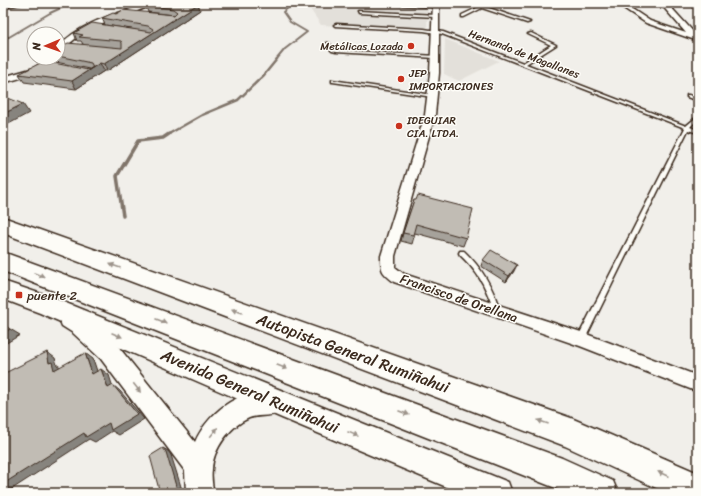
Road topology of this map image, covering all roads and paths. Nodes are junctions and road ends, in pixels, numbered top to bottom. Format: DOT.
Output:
graph roads {
  1 [pos="21,3"];
  2 [pos="155,3"];
  3 [pos="381,3"];
  4 [pos="468,3"];
  5 [pos="619,3"];
  6 [pos="663,3"];
  7 [pos="3,6"];
  8 [pos="482,7"];
  9 [pos="436,9"];
  10 [pos="128,12"];
  11 [pos="359,12"];
  12 [pos="144,15"];
  13 [pos="463,16"];
  14 [pos="528,22"];
  15 [pos="336,24"];
  16 [pos="93,26"];
  17 [pos="107,28"];
  18 [pos="436,32"];
  19 [pos="530,34"];
  20 [pos="696,38"];
  21 [pos="66,42"];
  22 [pos="328,44"];
  23 [pos="66,45"];
  24 [pos="75,46"];
  25 [pos="436,57"];
  26 [pos="523,64"];
  27 [pos="46,66"];
  28 [pos="3,80"];
  29 [pos="333,81"];
  30 [pos="433,96"];
  31 [pos="688,96"];
  32 [pos="698,100"];
  33 [pos="698,117"];
  34 [pos="686,128"];
  35 [pos="698,132"];
  36 [pos="3,226"];
  37 [pos="462,253"];
  38 [pos="3,261"];
  39 [pos="3,290"];
  40 [pos="48,306"];
  41 [pos="497,311"];
  42 [pos="581,339"];
  43 [pos="698,384"];
  44 [pos="291,409"];
  45 [pos="198,467"];
  46 [pos="698,490"];
  47 [pos="200,493"];
  48 [pos="497,493"];
  49 [pos="601,493"];
  1 -- 7 [label="street"];
  2 -- 10 [label="street"];
  3 -- 9 [label="lane"];
  4 -- 8 [label="lane"];
  5 -- 20 [label="street"];
  6 -- 20 [label="street"];
  8 -- 13 [label="lane"];
  8 -- 14 [label="lane"];
  9 -- 11 [label="lane"];
  9 -- 18 [label="street, Francisco de Orellana"];
  10 -- 12 [label="street"];
  10 -- 16 [label="street"];
  15 -- 18 [label="lane, Hernando de Magallanes"];
  16 -- 17 [label="street"];
  16 -- 21 [label="street"];
  18 -- 25 [label="street, Francisco de Orellana"];
  18 -- 26 [label="lane, Hernando de Magallanes"];
  19 -- 26 [label="lane"];
  22 -- 25 [label="lane"];
  23 -- 24 [label="street"];
  25 -- 30 [label="street, Francisco de Orellana"];
  26 -- 34 [label="lane, Hernando de Magallanes"];
  27 -- 28 [label="street"];
  29 -- 30 [label="lane"];
  30 -- 41 [label="street, Francisco de Orellana"];
  31 -- 32 [label="lane"];
  33 -- 34 [label="lane"];
  34 -- 35 [label="lane, Hernando de Magallanes"];
  34 -- 42 [label="lane"];
  46 -- 36 [label="highway, Autopista General Rumiñahui, one-way"];
  37 -- 41 [label="lane"];
  38 -- 49 [label="highway, one-way"];
  39 -- 40 [label="main road, Avenida General Rumiñahui"];
  40 -- 44 [label="main road, Avenida General Rumiñahui, one-way"];
  40 -- 45 [label="street, one-way"];
  41 -- 42 [label="street, Francisco de Orellana"];
  42 -- 43 [label="street, Francisco de Orellana"];
  45 -- 44 [label="street, one-way"];
  44 -- 48 [label="main road, Avenida General Rumiñahui, one-way"];
  45 -- 47 [label="street"];
}
